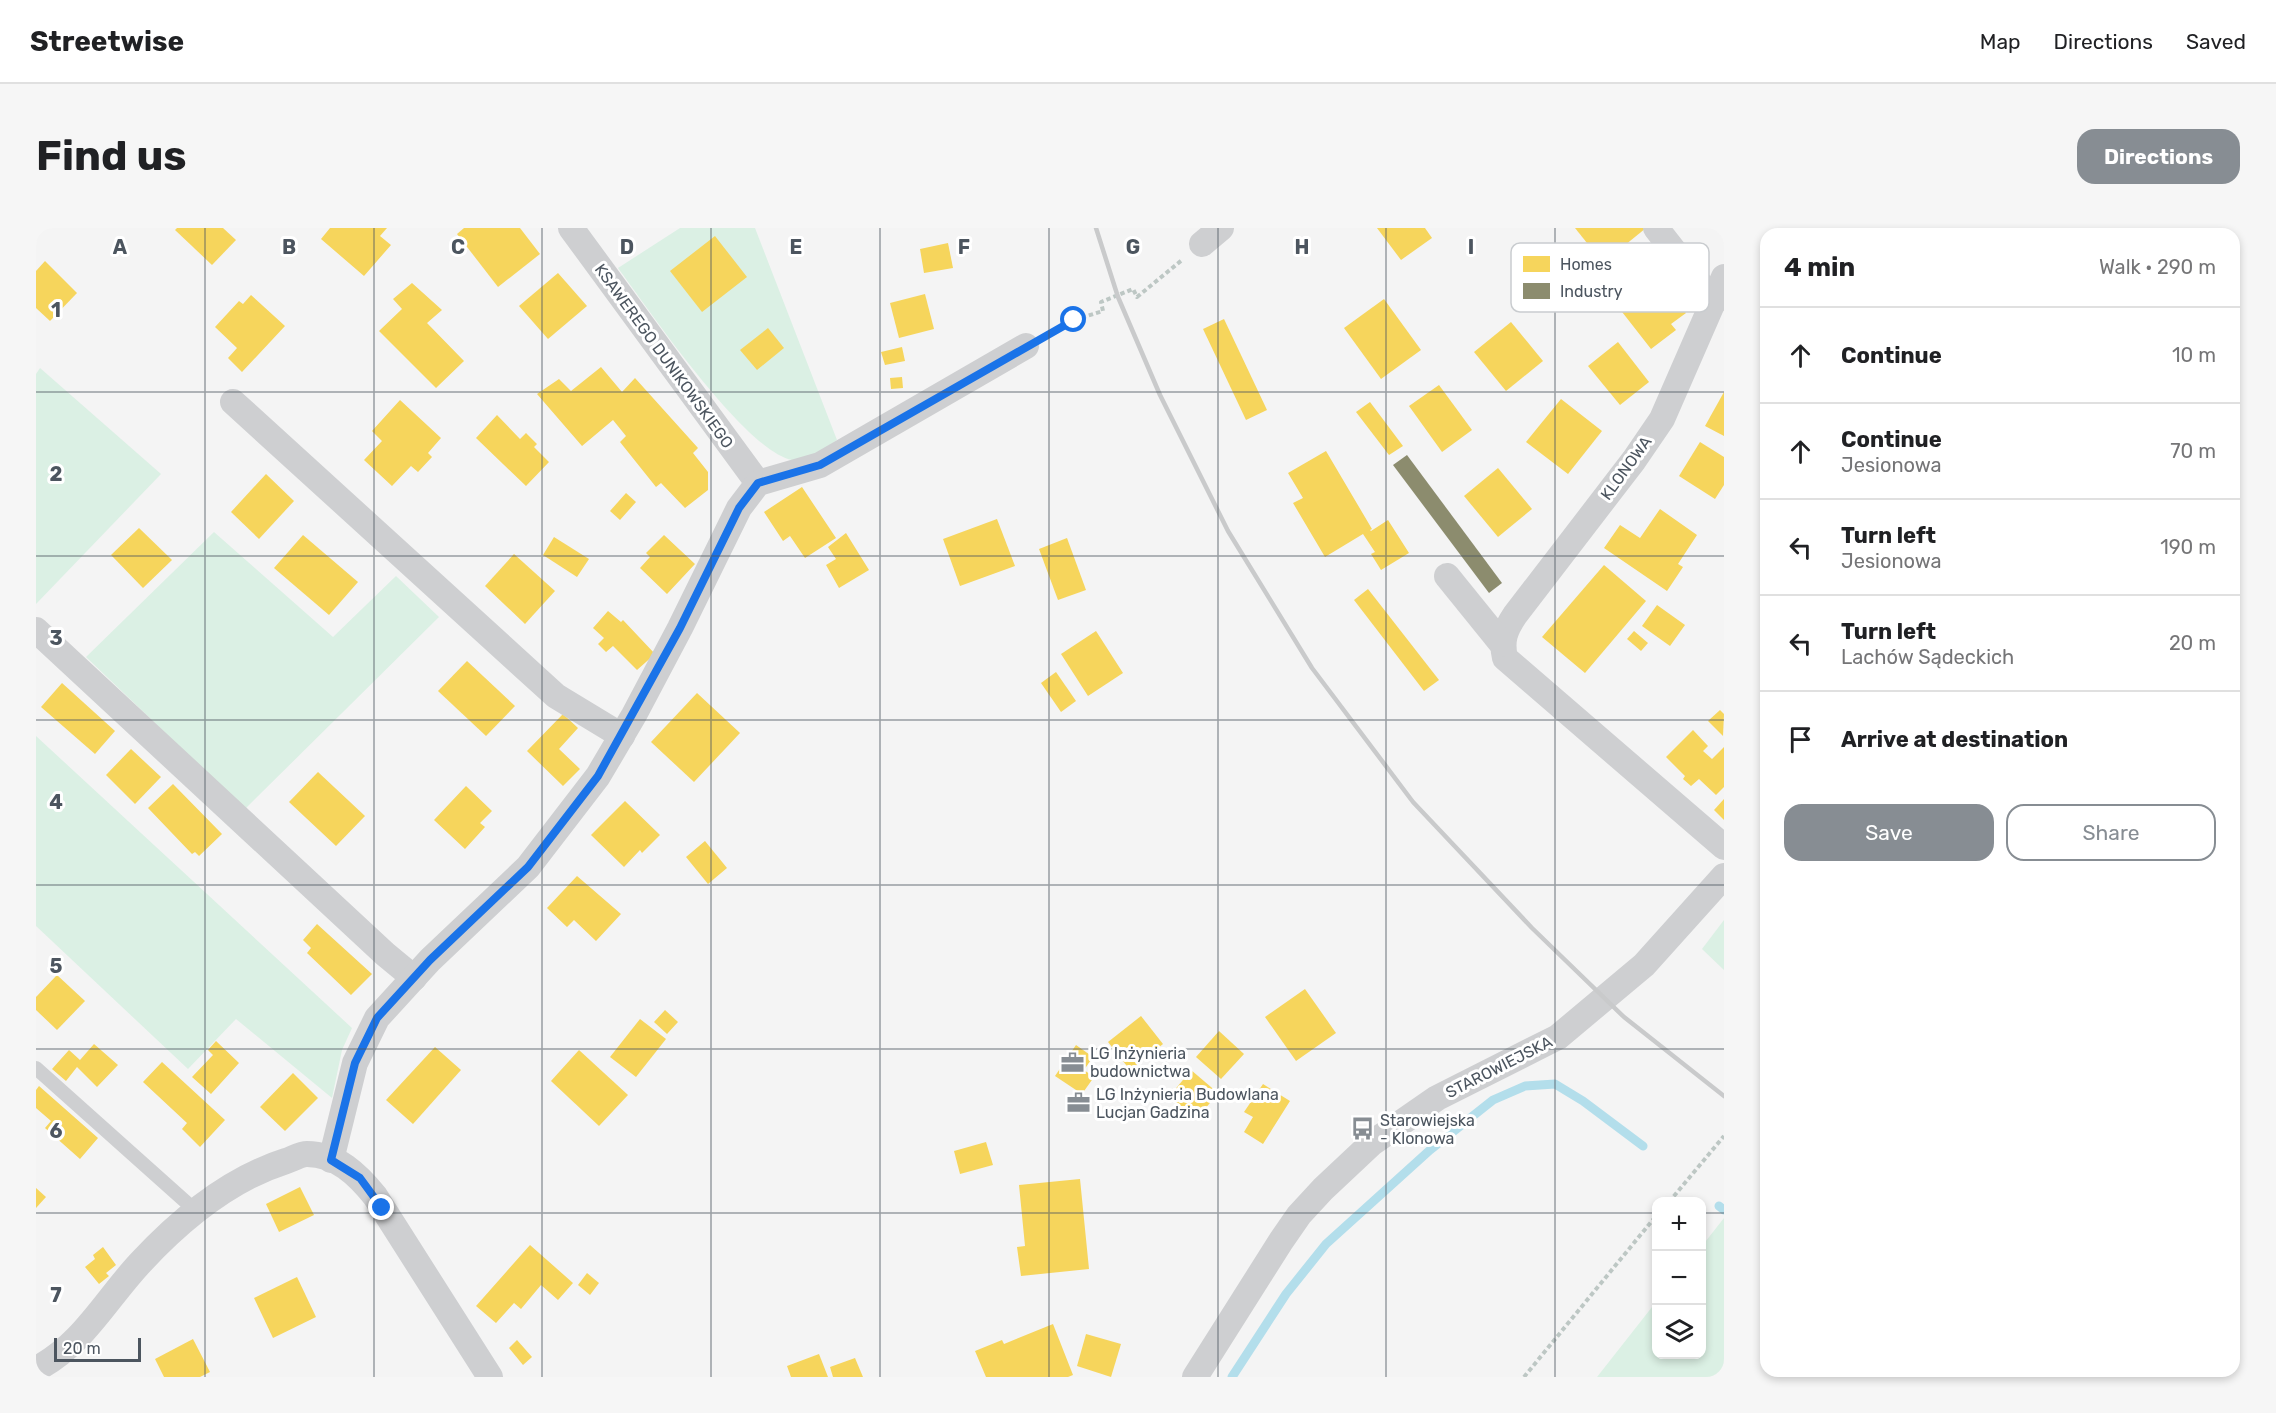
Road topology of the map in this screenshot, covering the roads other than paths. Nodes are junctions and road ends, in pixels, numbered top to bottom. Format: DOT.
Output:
graph roads {
  1 [pos="571,228"];
  2 [pos="1221,228"];
  3 [pos="1656,228"];
  4 [pos="1668,243"];
  5 [pos="1202,244"];
  6 [pos="1724,277"];
  7 [pos="1709,296"];
  8 [pos="1714,302"];
  9 [pos="1026,346"];
  10 [pos="233,402"];
  11 [pos="758,483"];
  12 [pos="1447,576"];
  13 [pos="36,630"];
  14 [pos="1502,644"];
  15 [pos="622,736"];
  16 [pos="1724,847"];
  17 [pos="1724,876"];
  18 [pos="414,978"];
  19 [pos="36,1068"];
  20 [pos="331,1160"];
  21 [pos="196,1211"];
  22 [pos="36,1369"];
  23 [pos="489,1377"];
  24 [pos="1195,1377"];
  1 -- 11 [label="street, KSAWEREGO DUNIKOWSKIEGO"];
  2 -- 5 [label="street"];
  3 -- 4 [label="street"];
  6 -- 8 [label="street, KLONOWA"];
  7 -- 8 [label="street"];
  8 -- 14 [label="street, KLONOWA"];
  9 -- 11 [label="street"];
  10 -- 15 [label="street"];
  11 -- 15 [label="street"];
  12 -- 14 [label="street"];
  13 -- 18 [label="street"];
  14 -- 16 [label="street"];
  15 -- 18 [label="street"];
  17 -- 24 [label="street, STAROWIEJSKA"];
  18 -- 20 [label="street"];
  19 -- 21 [label="lane"];
  20 -- 21 [label="street"];
  20 -- 23 [label="street"];
  21 -- 22 [label="street"];
}
